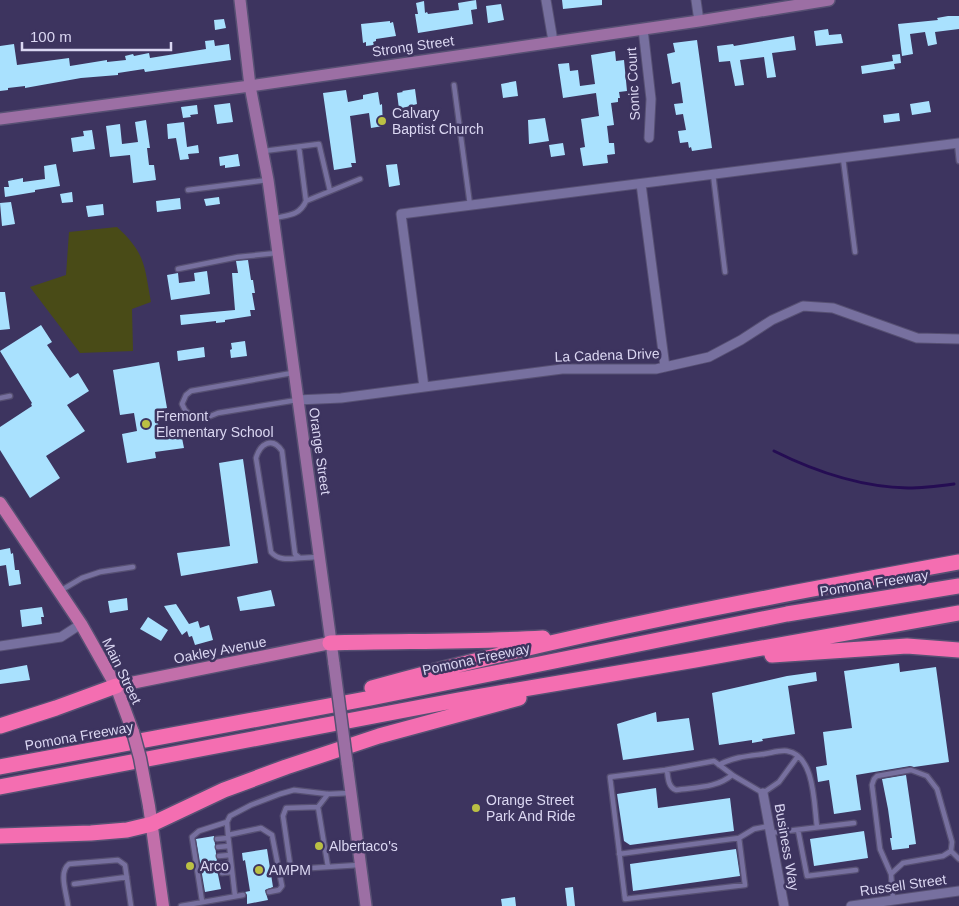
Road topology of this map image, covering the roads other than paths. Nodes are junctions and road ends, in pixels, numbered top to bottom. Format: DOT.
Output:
graph roads {
  1 [pos="240,0"];
  2 [pos="546,0"];
  3 [pos="696,0"];
  4 [pos="829,0"];
  5 [pos="698,21"];
  6 [pos="643,29"];
  7 [pos="553,41"];
  8 [pos="454,85"];
  9 [pos="250,86"];
  10 [pos="0,119"];
  11 [pos="649,138"];
  12 [pos="958,143"];
  13 [pos="299,147"];
  14 [pos="263,151"];
  15 [pos="843,158"];
  16 [pos="959,161"];
  17 [pos="713,174"];
  18 [pos="360,179"];
  19 [pos="268,180"];
  20 [pos="641,184"];
  21 [pos="188,190"];
  22 [pos="330,191"];
  23 [pos="306,201"];
  24 [pos="470,205"];
  25 [pos="273,219"];
  26 [pos="855,252"];
  27 [pos="278,253"];
  28 [pos="178,269"];
  29 [pos="725,272"];
  30 [pos="959,340"];
  31 [pos="665,367"];
  32 [pos="294,372"];
  33 [pos="424,387"];
  34 [pos="10,396"];
  35 [pos="0,398"];
  36 [pos="298,400"];
  37 [pos="0,503"];
  38 [pos="959,552"];
  39 [pos="319,556"];
  40 [pos="300,558"];
  41 [pos="959,562"];
  42 [pos="133,567"];
  43 [pos="959,586"];
  44 [pos="822,587"];
  45 [pos="59,592"];
  46 [pos="959,613"];
  47 [pos="81,624"];
  48 [pos="628,626"];
  49 [pos="330,643"];
  50 [pos="0,646"];
  51 [pos="959,650"];
  52 [pos="695,660"];
  53 [pos="620,673"];
  54 [pos="116,686"];
  55 [pos="262,719"];
  56 [pos="0,726"];
  57 [pos="798,756"];
  58 [pos="719,765"];
  59 [pos="0,767"];
  60 [pos="667,770"];
  61 [pos="732,775"];
  62 [pos="0,787"];
  63 [pos="351,793"];
  64 [pos="763,793"];
  65 [pos="328,794"];
  66 [pos="318,807"];
  67 [pos="227,822"];
  68 [pos="854,823"];
  69 [pos="152,824"];
  70 [pos="817,828"];
  71 [pos="770,830"];
  72 [pos="798,830"];
  73 [pos="0,836"];
  74 [pos="228,836"];
  75 [pos="739,838"];
  76 [pos="217,839"];
  77 [pos="229,846"];
  78 [pos="218,848"];
  79 [pos="952,851"];
  80 [pos="230,854"];
  81 [pos="619,854"];
  82 [pos="219,856"];
  83 [pos="959,860"];
  84 [pos="231,863"];
  85 [pos="220,865"];
  86 [pos="361,865"];
  87 [pos="328,867"];
  88 [pos="856,870"];
  89 [pos="232,872"];
  90 [pos="222,873"];
  91 [pos="890,874"];
  92 [pos="127,877"];
  93 [pos="74,884"];
  94 [pos="959,891"];
  95 [pos="268,892"];
  96 [pos="243,895"];
  97 [pos="235,896"];
  98 [pos="893,900"];
  99 [pos="202,901"];
  100 [pos="68,906"];
  101 [pos="131,906"];
  102 [pos="163,906"];
  103 [pos="180,906"];
  104 [pos="366,906"];
  105 [pos="784,906"];
  106 [pos="851,906"];
  1 -- 9 [label="street, Orange Street"];
  2 -- 7 [label="street"];
  3 -- 5 [label="street"];
  4 -- 5 [label="street, Strong Street"];
  5 -- 6 [label="street, Strong Street"];
  6 -- 7 [label="street, Strong Street"];
  6 -- 11 [label="street, Sonic Court"];
  7 -- 9 [label="street, Strong Street"];
  8 -- 24 [label="lane"];
  9 -- 10 [label="street, Strong Street"];
  9 -- 14 [label="street, Orange Street"];
  12 -- 15 [label="street"];
  12 -- 16 [label="lane"];
  13 -- 14 [label="lane"];
  13 -- 22 [label="lane"];
  13 -- 23 [label="lane"];
  14 -- 19 [label="street, Orange Street"];
  15 -- 17 [label="street"];
  15 -- 26 [label="lane"];
  17 -- 20 [label="street"];
  17 -- 29 [label="lane"];
  18 -- 22 [label="lane"];
  19 -- 21 [label="lane"];
  19 -- 25 [label="street, Orange Street"];
  20 -- 24 [label="street"];
  20 -- 31 [label="street"];
  22 -- 23 [label="lane"];
  23 -- 25 [label="lane"];
  24 -- 33 [label="street"];
  25 -- 27 [label="street, Orange Street"];
  27 -- 28 [label="lane"];
  27 -- 32 [label="street, Orange Street"];
  30 -- 31 [label="street, La Cadena Drive"];
  31 -- 33 [label="street, La Cadena Drive"];
  32 -- 36 [label="street, Orange Street"];
  32 -- 36 [label="lane"];
  33 -- 36 [label="street, La Cadena Drive"];
  34 -- 35 [label="lane"];
  36 -- 39 [label="street, Orange Street"];
  37 -- 45 [label="main road, Main Street"];
  38 -- 44 [label="highway"];
  39 -- 40 [label="lane"];
  39 -- 49 [label="street, Orange Street"];
  40 -- 40 [label="lane"];
  41 -- 44 [label="highway"];
  42 -- 45 [label="lane"];
  43 -- 55 [label="highway, Pomona Freeway"];
  44 -- 48 [label="highway"];
  45 -- 47 [label="main road, Main Street"];
  46 -- 52 [label="highway"];
  47 -- 50 [label="street"];
  47 -- 54 [label="main road, Main Street"];
  48 -- 49 [label="highway"];
  48 -- 55 [label="highway"];
  49 -- 54 [label="main road, Oakley Avenue"];
  49 -- 63 [label="street, Orange Street, bridge"];
  51 -- 52 [label="highway"];
  52 -- 53 [label="highway"];
  53 -- 62 [label="highway"];
  53 -- 69 [label="highway"];
  54 -- 56 [label="highway"];
  54 -- 69 [label="main road, Main Street, bridge"];
  55 -- 59 [label="highway, Pomona Freeway"];
  57 -- 58 [label="lane"];
  57 -- 64 [label="lane"];
  57 -- 70 [label="lane"];
  58 -- 60 [label="lane"];
  58 -- 61 [label="lane"];
  60 -- 61 [label="lane"];
  60 -- 81 [label="lane"];
  61 -- 64 [label="lane"];
  63 -- 65 [label="lane"];
  63 -- 86 [label="street, Orange Street"];
  64 -- 71 [label="street, Business Way"];
  65 -- 66 [label="lane"];
  65 -- 67 [label="lane"];
  66 -- 87 [label="lane"];
  66 -- 87 [label="lane"];
  67 -- 74 [label="lane"];
  67 -- 99 [label="lane"];
  68 -- 70 [label="lane"];
  69 -- 73 [label="highway"];
  69 -- 102 [label="main road, Main Street"];
  70 -- 72 [label="lane"];
  71 -- 72 [label="lane"];
  71 -- 75 [label="lane"];
  71 -- 105 [label="street, Business Way"];
  72 -- 88 [label="lane"];
  74 -- 76 [label="lane"];
  74 -- 77 [label="lane"];
  74 -- 95 [label="lane"];
  75 -- 81 [label="lane"];
  75 -- 81 [label="lane"];
  77 -- 78 [label="lane"];
  77 -- 80 [label="lane"];
  79 -- 83 [label="lane"];
  79 -- 91 [label="lane"];
  79 -- 91 [label="lane"];
  80 -- 82 [label="lane"];
  80 -- 84 [label="lane"];
  84 -- 85 [label="lane"];
  84 -- 89 [label="lane"];
  86 -- 87 [label="lane"];
  86 -- 104 [label="street, Orange Street"];
  89 -- 90 [label="lane"];
  89 -- 97 [label="lane"];
  91 -- 98 [label="lane"];
  92 -- 93 [label="lane"];
  92 -- 100 [label="lane"];
  92 -- 101 [label="lane"];
  94 -- 98 [label="street, Russell Street"];
  96 -- 97 [label="lane"];
  97 -- 99 [label="lane"];
  98 -- 106 [label="street, Russell Street"];
  99 -- 103 [label="lane"];
}
